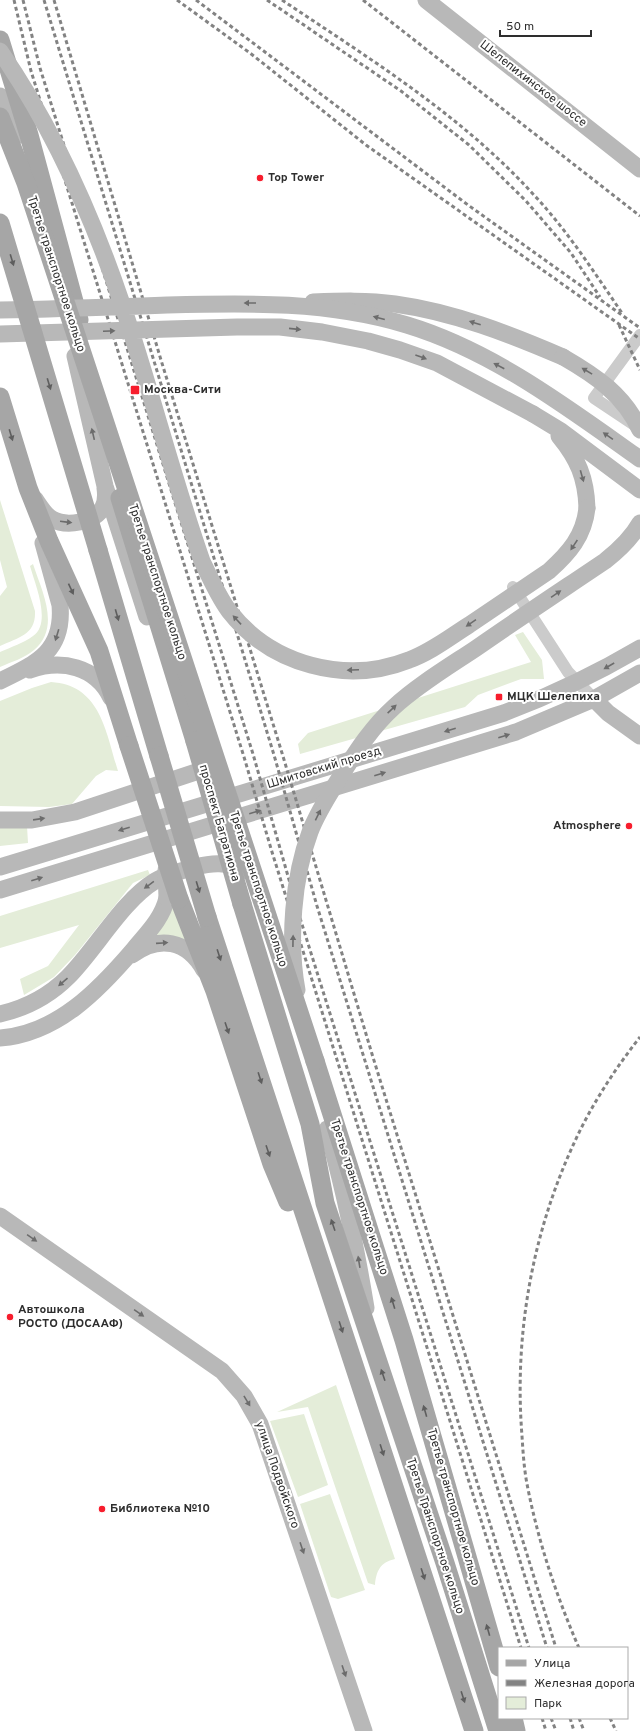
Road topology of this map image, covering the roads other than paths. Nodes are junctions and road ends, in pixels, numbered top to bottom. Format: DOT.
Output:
graph roads {
  1 [pos="426,0"];
  2 [pos="0,40"];
  3 [pos="0,51"];
  4 [pos="0,67"];
  5 [pos="0,96"];
  6 [pos="0,117"];
  7 [pos="25,135"];
  8 [pos="640,169"];
  9 [pos="0,222"];
  10 [pos="275,304"];
  11 [pos="0,310"];
  12 [pos="0,334"];
  13 [pos="640,335"];
  14 [pos="87,358"];
  15 [pos="0,398"];
  16 [pos="533,414"];
  17 [pos="640,429"];
  18 [pos="640,459"];
  19 [pos="105,486"];
  20 [pos="28,488"];
  21 [pos="640,490"];
  22 [pos="640,523"];
  23 [pos="513,586"];
  24 [pos="640,648"];
  25 [pos="640,673"];
  26 [pos="3,680"];
  27 [pos="578,682"];
  28 [pos="594,699"];
  29 [pos="640,736"];
  30 [pos="191,742"];
  31 [pos="129,746"];
  32 [pos="0,820"];
  33 [pos="0,867"];
  34 [pos="0,890"];
  35 [pos="173,899"];
  36 [pos="117,968"];
  37 [pos="215,991"];
  38 [pos="0,1014"];
  39 [pos="0,1038"];
  40 [pos="316,1061"];
  41 [pos="325,1203"];
  42 [pos="0,1216"];
  43 [pos="329,1290"];
  44 [pos="372,1342"];
  45 [pos="498,1664"];
  46 [pos="513,1719"];
  47 [pos="364,1731"];
  48 [pos="474,1731"];
  49 [pos="498,1731"];
  50 [pos="516,1731"];
  1 -- 8 [label="main road, Шелепихинское шоссе"];
  2 -- 7 [label="main road, проспект Багратиона"];
  16 -- 3 [label="main road, one-way, bridge"];
  4 -- 7 [label="main road"];
  5 -- 7 [label="main road"];
  6 -- 40 [label="main road, Третье транспортное кольцо, bridge"];
  7 -- 14 [label="main road, проспект Багратиона"];
  19 -- 7 [label="main road, one-way"];
  9 -- 43 [label="main road, Третье транспортное кольцо, one-way, bridge"];
  10 -- 11 [label="main road, one-way, bridge"];
  17 -- 10 [label="main road, one-way, bridge"];
  18 -- 10 [label="main road, one-way, bridge"];
  12 -- 16 [label="main road, one-way, bridge"];
  13 -- 17 [label="street"];
  14 -- 30 [label="main road, проспект Багратиона"];
  32 -- 14 [label="main road, one-way"];
  15 -- 20 [label="main road, one-way"];
  16 -- 21 [label="main road"];
  20 -- 19 [label="main road, one-way"];
  19 -- 30 [label="main road"];
  20 -- 26 [label="main road, one-way"];
  20 -- 31 [label="main road, one-way"];
  40 -- 22 [label="main road, one-way, bridge"];
  23 -- 27 [label="street"];
  24 -- 27 [label="main road, Шмитовский проезд, one-way"];
  25 -- 28 [label="main road, Шмитовский проезд"];
  26 -- 31 [label="main road"];
  27 -- 28 [label="street"];
  27 -- 33 [label="main road, Шмитовский проезд, one-way"];
  28 -- 29 [label="main road"];
  34 -- 28 [label="main road, Шмитовский проезд, one-way"];
  30 -- 41 [label="main road, проспект Багратиона, bridge"];
  31 -- 35 [label="main road, bridge"];
  35 -- 36 [label="main road"];
  35 -- 37 [label="main road"];
  36 -- 37 [label="main road, one-way"];
  36 -- 39 [label="main road"];
  37 -- 43 [label="main road, one-way"];
  44 -- 38 [label="main road, one-way"];
  45 -- 40 [label="main road, Третье транспортное кольцо, one-way"];
  44 -- 41 [label="main road, Третье Транспортное кольцо, one-way"];
  42 -- 47 [label="main road, улица Подвойского, one-way"];
  43 -- 48 [label="main road, Третье транспортное кольцо, one-way"];
  49 -- 44 [label="main road, Третье Транспортное кольцо, one-way"];
  46 -- 50 [label="main road"];
}
